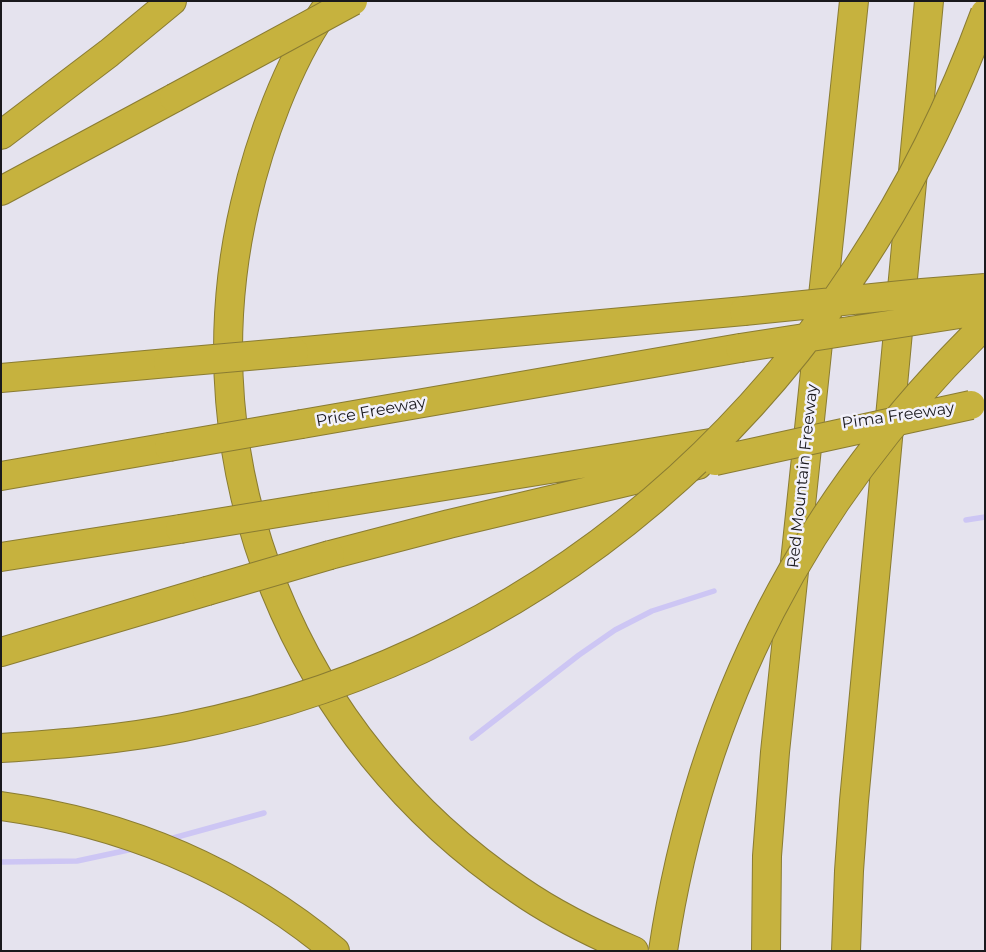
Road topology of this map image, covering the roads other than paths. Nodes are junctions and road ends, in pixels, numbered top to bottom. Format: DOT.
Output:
graph roads {
  1 [pos="172,1"];
  2 [pos="330,1"];
  3 [pos="353,1"];
  4 [pos="854,1"];
  5 [pos="929,1"];
  6 [pos="985,13"];
  7 [pos="1,135"];
  8 [pos="1,191"];
  9 [pos="985,288"];
  10 [pos="985,310"];
  11 [pos="985,325"];
  12 [pos="1,378"];
  13 [pos="978,404"];
  14 [pos="719,451"];
  15 [pos="1,476"];
  16 [pos="1,557"];
  17 [pos="1,652"];
  18 [pos="1,748"];
  19 [pos="1,806"];
  20 [pos="335,951"];
  21 [pos="634,951"];
  22 [pos="663,951"];
  23 [pos="766,951"];
  24 [pos="846,951"];
  1 -- 7 [label="highway"];
  2 -- 21 [label="highway"];
  3 -- 8 [label="highway, bridge"];
  4 -- 23 [label="highway, Red Mountain Freeway"];
  5 -- 24 [label="highway"];
  6 -- 18 [label="highway, bridge"];
  9 -- 12 [label="highway, bridge"];
  10 -- 15 [label="highway, Price Freeway, bridge"];
  11 -- 22 [label="highway, bridge"];
  13 -- 14 [label="highway, Pima Freeway, bridge"];
  14 -- 16 [label="highway, bridge"];
  14 -- 17 [label="highway, bridge"];
  19 -- 20 [label="highway"];
}
